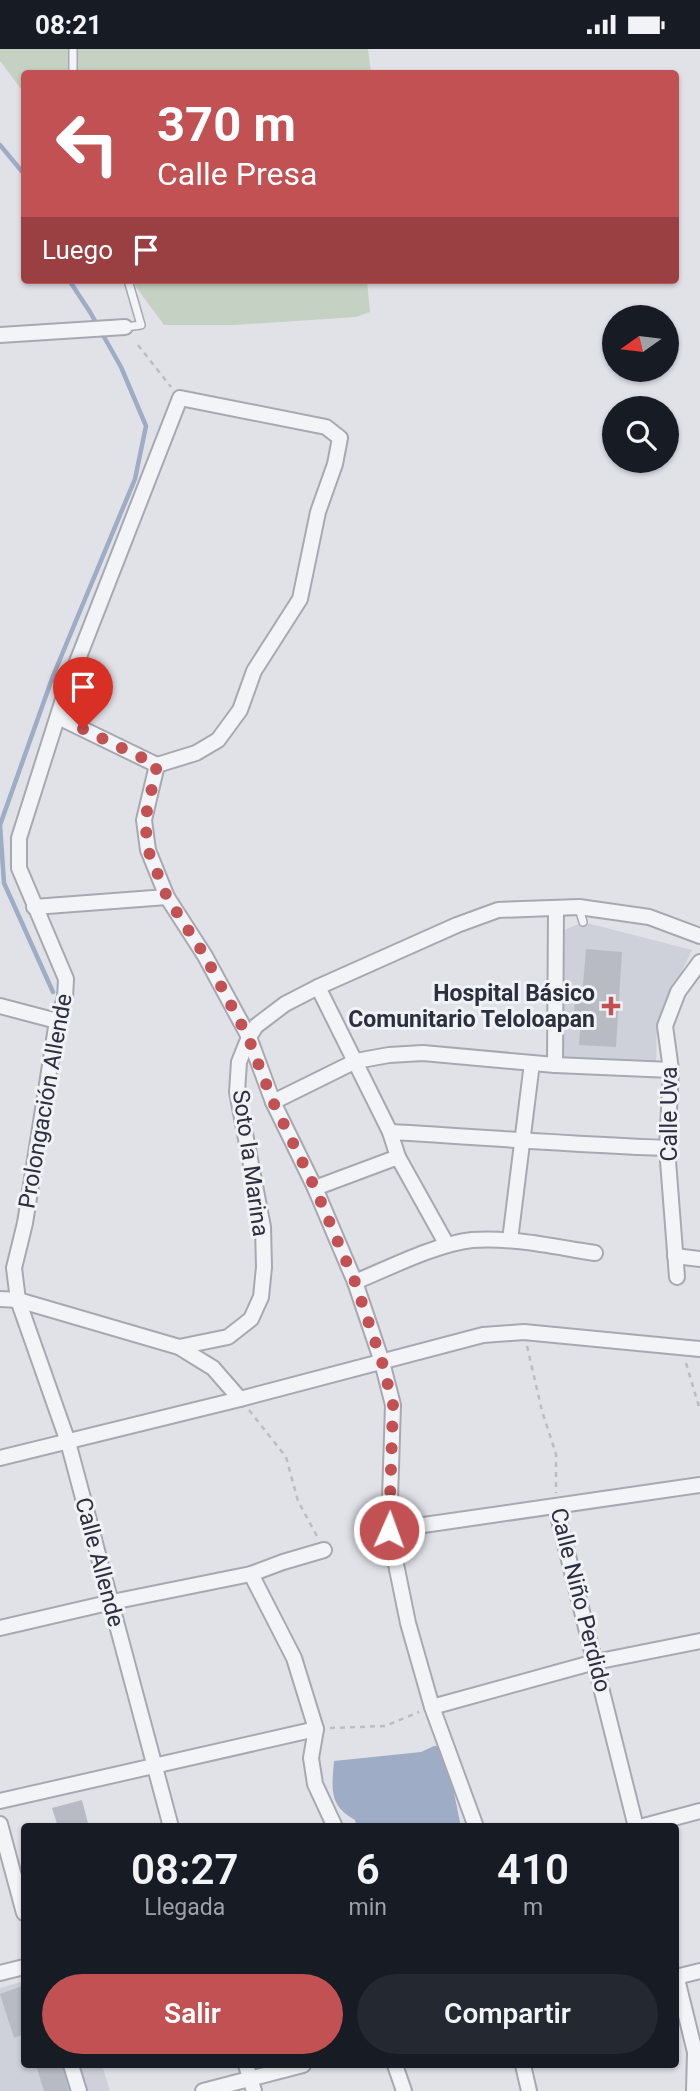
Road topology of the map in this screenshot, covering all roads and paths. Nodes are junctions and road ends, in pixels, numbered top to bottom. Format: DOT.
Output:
graph roads {
  1 [pos="73,49"];
  2 [pos="73,70"];
  3 [pos="129,284"];
  4 [pos="125,327"];
  5 [pos="0,335"];
  6 [pos="138,345"];
  7 [pos="180,398"];
  8 [pos="58,717"];
  9 [pos="157,765"];
  10 [pos="167,897"];
  11 [pos="34,907"];
  12 [pos="556,909"];
  13 [pos="700,936"];
  14 [pos="700,962"];
  15 [pos="318,986"];
  16 [pos="0,1006"];
  17 [pos="57,1021"];
  18 [pos="248,1037"];
  19 [pos="356,1061"];
  20 [pos="532,1063"];
  21 [pos="555,1065"];
  22 [pos="671,1070"];
  23 [pos="273,1102"];
  24 [pos="390,1132"];
  25 [pos="522,1139"];
  26 [pos="667,1148"];
  27 [pos="398,1157"];
  28 [pos="315,1188"];
  29 [pos="510,1240"];
  30 [pos="447,1245"];
  31 [pos="595,1253"];
  32 [pos="676,1256"];
  33 [pos="700,1259"];
  34 [pos="677,1277"];
  35 [pos="355,1282"];
  36 [pos="0,1299"];
  37 [pos="18,1300"];
  38 [pos="524,1332"];
  39 [pos="179,1347"];
  40 [pos="681,1347"];
  41 [pos="700,1349"];
  42 [pos="382,1362"];
  43 [pos="240,1399"];
  44 [pos="700,1410"];
  45 [pos="68,1442"];
  46 [pos="0,1458"];
  47 [pos="700,1485"];
  48 [pos="555,1508"];
  49 [pos="389,1530"];
  50 [pos="324,1550"];
  51 [pos="251,1574"];
  52 [pos="112,1602"];
  53 [pos="0,1628"];
  54 [pos="700,1641"];
  55 [pos="595,1662"];
  56 [pos="432,1707"];
  57 [pos="316,1729"];
  58 [pos="154,1766"];
  59 [pos="0,1801"];
  60 [pos="700,1811"];
  61 [pos="170,1823"];
  62 [pos="333,1823"];
  63 [pos="475,1823"];
  64 [pos="637,1823"];
  65 [pos="654,1823"];
  66 [pos="0,1824"];
  67 [pos="21,1902"];
  68 [pos="21,1968"];
  69 [pos="700,1971"];
  70 [pos="0,1973"];
  71 [pos="679,1975"];
  72 [pos="679,1988"];
  73 [pos="72,2068"];
  74 [pos="291,2068"];
  75 [pos="396,2068"];
  76 [pos="524,2068"];
  77 [pos="250,2078"];
  78 [pos="79,2091"];
  79 [pos="203,2091"];
  80 [pos="404,2091"];
  81 [pos="529,2091"];
  82 [pos="694,2091"];
  1 -- 2 [label="lane"];
  3 -- 4 [label="lane"];
  4 -- 5 [label="street"];
  6 -- 7 [label="path"];
  7 -- 8 [label="street, Prolongación Allende"];
  7 -- 9 [label="street"];
  8 -- 9 [label="street"];
  8 -- 11 [label="street, Prolongación Allende"];
  9 -- 10 [label="street"];
  10 -- 11 [label="street"];
  10 -- 18 [label="street"];
  11 -- 17 [label="street, Prolongación Allende"];
  12 -- 13 [label="street"];
  12 -- 15 [label="street"];
  12 -- 21 [label="street"];
  14 -- 22 [label="street, Calle Uva"];
  15 -- 18 [label="street"];
  15 -- 19 [label="street"];
  16 -- 17 [label="street"];
  17 -- 37 [label="street, Prolongación Allende"];
  18 -- 23 [label="street"];
  18 -- 39 [label="street, Soto la Marina"];
  19 -- 20 [label="street"];
  19 -- 23 [label="street"];
  19 -- 24 [label="street"];
  20 -- 21 [label="street"];
  20 -- 25 [label="street"];
  21 -- 22 [label="street"];
  22 -- 26 [label="street, Calle Uva"];
  23 -- 28 [label="street"];
  24 -- 25 [label="street"];
  24 -- 27 [label="street"];
  25 -- 26 [label="street"];
  25 -- 29 [label="street"];
  26 -- 32 [label="street, Calle Uva"];
  27 -- 28 [label="street"];
  27 -- 30 [label="street"];
  28 -- 35 [label="street"];
  29 -- 30 [label="street"];
  29 -- 31 [label="street"];
  30 -- 35 [label="street"];
  32 -- 33 [label="street"];
  32 -- 34 [label="street, Calle Uva"];
  35 -- 42 [label="street"];
  36 -- 37 [label="street"];
  37 -- 39 [label="street"];
  37 -- 45 [label="street, Calle Allende"];
  38 -- 40 [label="street"];
  38 -- 42 [label="street"];
  38 -- 48 [label="path, Calle Niño Perdido"];
  39 -- 43 [label="street"];
  40 -- 41 [label="street"];
  40 -- 44 [label="path"];
  42 -- 43 [label="street"];
  42 -- 49 [label="street"];
  43 -- 45 [label="street"];
  43 -- 50 [label="path"];
  45 -- 46 [label="street"];
  45 -- 52 [label="street, Calle Allende"];
  47 -- 48 [label="street"];
  48 -- 49 [label="street"];
  48 -- 55 [label="street, Calle Niño Perdido"];
  49 -- 56 [label="street"];
  50 -- 51 [label="street"];
  51 -- 52 [label="street"];
  51 -- 57 [label="street"];
  52 -- 53 [label="street"];
  52 -- 58 [label="street, Calle Allende"];
  54 -- 55 [label="street"];
  55 -- 56 [label="street"];
  55 -- 64 [label="street, Calle Niño Perdido"];
  56 -- 57 [label="path"];
  56 -- 63 [label="street"];
  57 -- 58 [label="street"];
  57 -- 62 [label="street"];
  58 -- 59 [label="street"];
  58 -- 61 [label="street, Calle Allende"];
  60 -- 65 [label="street"];
  66 -- 67 [label="street"];
  68 -- 70 [label="street"];
  69 -- 71 [label="street"];
  72 -- 82 [label="street"];
  73 -- 78 [label="street"];
  74 -- 77 [label="street"];
  75 -- 80 [label="street"];
  76 -- 81 [label="street"];
  77 -- 79 [label="street"];
}
